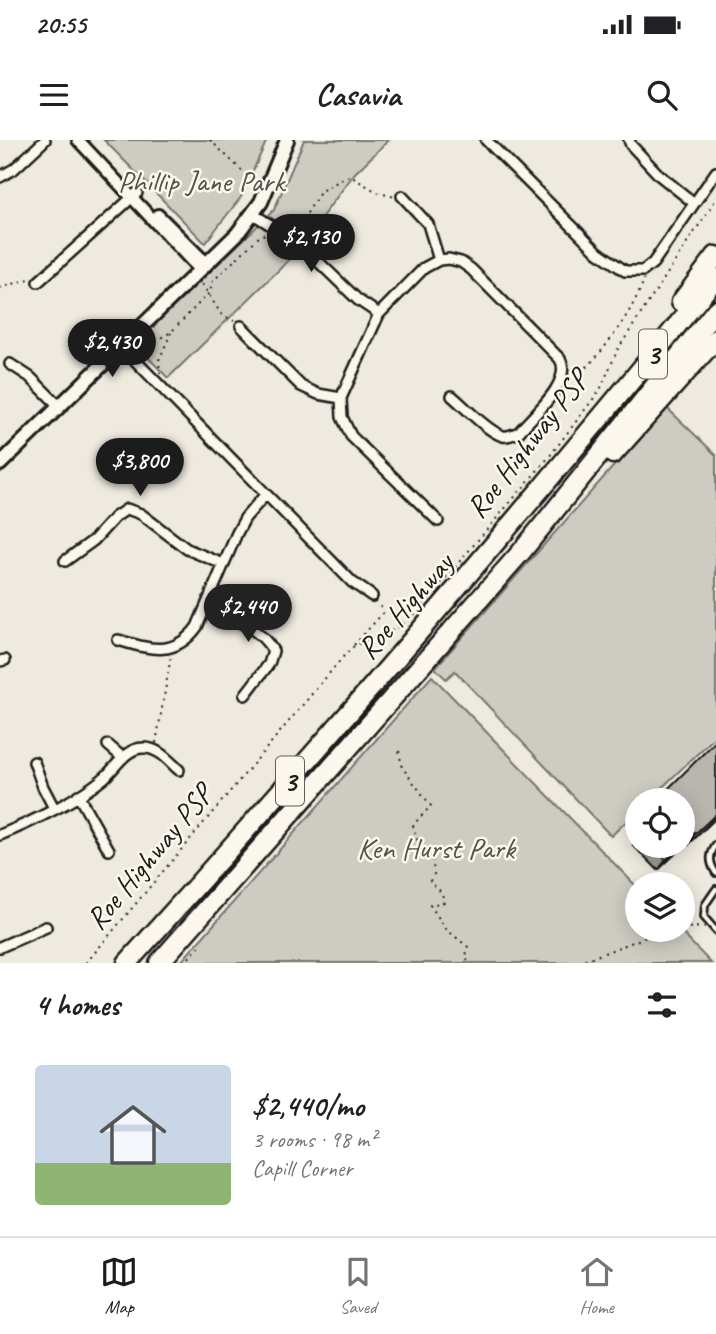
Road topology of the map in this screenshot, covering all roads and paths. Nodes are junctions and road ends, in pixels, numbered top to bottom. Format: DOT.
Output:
graph roads {
  1 [pos="45,140"];
  2 [pos="78,140"];
  3 [pos="86,140"];
  4 [pos="210,140"];
  5 [pos="287,140"];
  6 [pos="486,140"];
  7 [pos="629,140"];
  8 [pos="716,172"];
  9 [pos="0,177"];
  10 [pos="257,185"];
  11 [pos="134,195"];
  12 [pos="402,196"];
  13 [pos="716,199"];
  14 [pos="694,203"];
  15 [pos="253,214"];
  16 [pos="290,228"];
  17 [pos="298,242"];
  18 [pos="716,256"];
  19 [pos="439,260"];
  20 [pos="200,271"];
  21 [pos="643,271"];
  22 [pos="716,278"];
  23 [pos="38,282"];
  24 [pos="0,288"];
  25 [pos="208,293"];
  26 [pos="716,310"];
  27 [pos="379,314"];
  28 [pos="241,326"];
  29 [pos="171,332"];
  30 [pos="716,339"];
  31 [pos="122,347"];
  32 [pos="138,354"];
  33 [pos="10,364"];
  34 [pos="562,380"];
  35 [pos="157,382"];
  36 [pos="452,396"];
  37 [pos="341,398"];
  38 [pos="59,406"];
  39 [pos="590,431"];
  40 [pos="0,464"];
  41 [pos="266,494"];
  42 [pos="438,522"];
  43 [pos="522,551"];
  44 [pos="65,561"];
  45 [pos="223,564"];
  46 [pos="372,596"];
  47 [pos="206,608"];
  48 [pos="118,640"];
  49 [pos="354,646"];
  50 [pos="170,648"];
  51 [pos="245,695"];
  52 [pos="108,745"];
  53 [pos="153,750"];
  54 [pos="399,751"];
  55 [pos="123,758"];
  56 [pos="34,762"];
  57 [pos="179,770"];
  58 [pos="78,795"];
  59 [pos="54,808"];
  60 [pos="0,835"];
  61 [pos="716,845"];
  62 [pos="109,850"];
  63 [pos="716,873"];
  64 [pos="716,889"];
  65 [pos="46,927"];
  66 [pos="695,928"];
  67 [pos="714,928"];
  68 [pos="633,942"];
  69 [pos="201,945"];
  70 [pos="0,947"];
  71 [pos="86,963"];
  72 [pos="127,963"];
  73 [pos="159,963"];
  74 [pos="184,963"];
  75 [pos="468,963"];
  76 [pos="579,963"];
  1 -- 9 [label="street"];
  2 -- 11 [label="street"];
  3 -- 11 [label="street"];
  4 -- 10 [label="path"];
  5 -- 15 [label="main road"];
  6 -- 21 [label="street"];
  7 -- 14 [label="street"];
  8 -- 14 [label="street"];
  11 -- 20 [label="street"];
  11 -- 23 [label="street"];
  12 -- 16 [label="path"];
  12 -- 19 [label="street"];
  13 -- 49 [label="path, Roe Highway PSP"];
  14 -- 21 [label="street"];
  15 -- 17 [label="street"];
  15 -- 20 [label="main road"];
  17 -- 25 [label="path"];
  17 -- 27 [label="street"];
  18 -- 39 [label="highway"];
  19 -- 27 [label="street"];
  19 -- 34 [label="street"];
  20 -- 25 [label="path"];
  20 -- 31 [label="main road"];
  21 -- 34 [label="path"];
  22 -- 39 [label="highway, Roe Highway / 3"];
  23 -- 24 [label="path"];
  25 -- 28 [label="path"];
  25 -- 29 [label="path"];
  26 -- 43 [label="highway, Roe Highway / 3"];
  27 -- 37 [label="street"];
  28 -- 37 [label="street"];
  29 -- 32 [label="path"];
  29 -- 35 [label="path"];
  30 -- 43 [label="highway"];
  31 -- 35 [label="street"];
  31 -- 38 [label="main road"];
  33 -- 38 [label="street"];
  34 -- 36 [label="street"];
  35 -- 41 [label="street"];
  37 -- 42 [label="street"];
  38 -- 40 [label="main road"];
  39 -- 72 [label="highway, Roe Highway / 3"];
  41 -- 45 [label="street"];
  41 -- 46 [label="street"];
  43 -- 73 [label="highway, Roe Highway / 3"];
  44 -- 45 [label="street"];
  45 -- 47 [label="street"];
  46 -- 49 [label="path"];
  47 -- 50 [label="street"];
  47 -- 51 [label="street"];
  48 -- 50 [label="street"];
  49 -- 71 [label="path, Roe Highway PSP"];
  50 -- 53 [label="path"];
  52 -- 55 [label="street"];
  53 -- 55 [label="street"];
  53 -- 57 [label="street"];
  54 -- 75 [label="path"];
  55 -- 58 [label="street"];
  56 -- 59 [label="street"];
  58 -- 59 [label="street"];
  58 -- 62 [label="street"];
  59 -- 60 [label="street"];
  61 -- 63 [label="lane"];
  64 -- 67 [label="lane"];
  65 -- 70 [label="street"];
  66 -- 67 [label="path"];
  68 -- 76 [label="path"];
  69 -- 74 [label="path"];
}
